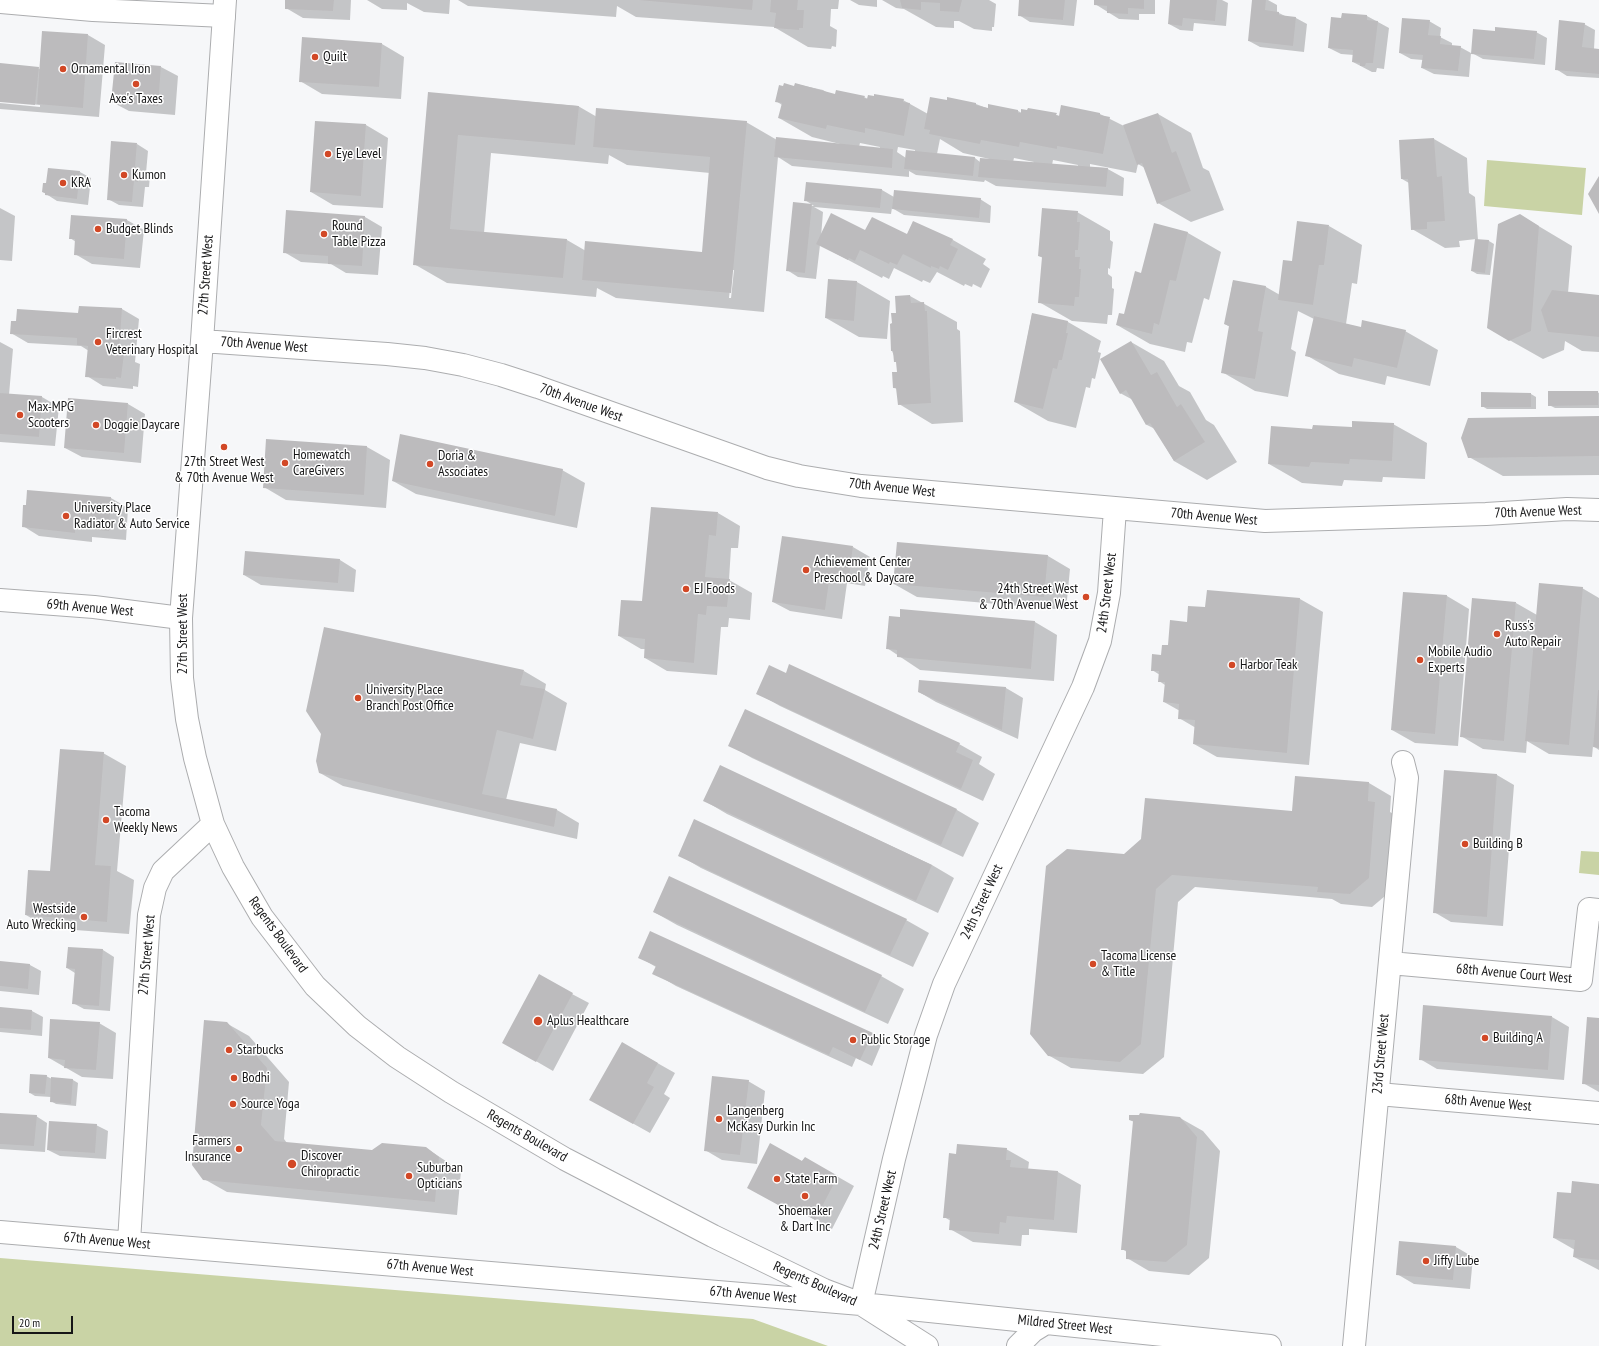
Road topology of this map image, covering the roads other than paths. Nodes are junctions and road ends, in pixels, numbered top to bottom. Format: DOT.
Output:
graph roads {
  1 [pos="0,2"];
  2 [pos="224,8"];
  3 [pos="202,341"];
  4 [pos="1115,509"];
  5 [pos="1599,510"];
  6 [pos="0,600"];
  7 [pos="181,618"];
  8 [pos="1403,762"];
  9 [pos="213,824"];
  10 [pos="1599,910"];
  11 [pos="1390,963"];
  12 [pos="1378,1094"];
  13 [pos="1599,1113"];
  14 [pos="0,1232"];
  15 [pos="129,1242"];
  16 [pos="861,1304"];
  17 [pos="1046,1323"];
  18 [pos="927,1346"];
  19 [pos="1018,1346"];
  20 [pos="1270,1346"];
  21 [pos="1354,1346"];
  1 -- 2 [label="street"];
  2 -- 3 [label="street, 27th Street West"];
  3 -- 4 [label="street, 70th Avenue West"];
  3 -- 7 [label="street, 27th Street West"];
  4 -- 5 [label="street, 70th Avenue West"];
  4 -- 16 [label="street, 24th Street West"];
  6 -- 7 [label="street, 69th Avenue West"];
  7 -- 9 [label="street, 27th Street West"];
  8 -- 11 [label="street, 23rd Street West"];
  9 -- 15 [label="street, 27th Street West"];
  9 -- 16 [label="street, Regents Boulevard"];
  10 -- 11 [label="street, 68th Avenue Court West"];
  11 -- 12 [label="street, 23rd Street West"];
  12 -- 13 [label="street, 68th Avenue West"];
  12 -- 21 [label="street, 23rd Street West"];
  14 -- 15 [label="street, 67th Avenue West"];
  15 -- 16 [label="street, 67th Avenue West"];
  16 -- 17 [label="street, Mildred Street West"];
  16 -- 18 [label="street, Regents Boulevard"];
  17 -- 19 [label="street"];
  17 -- 20 [label="street, Mildred Street West"];
}
